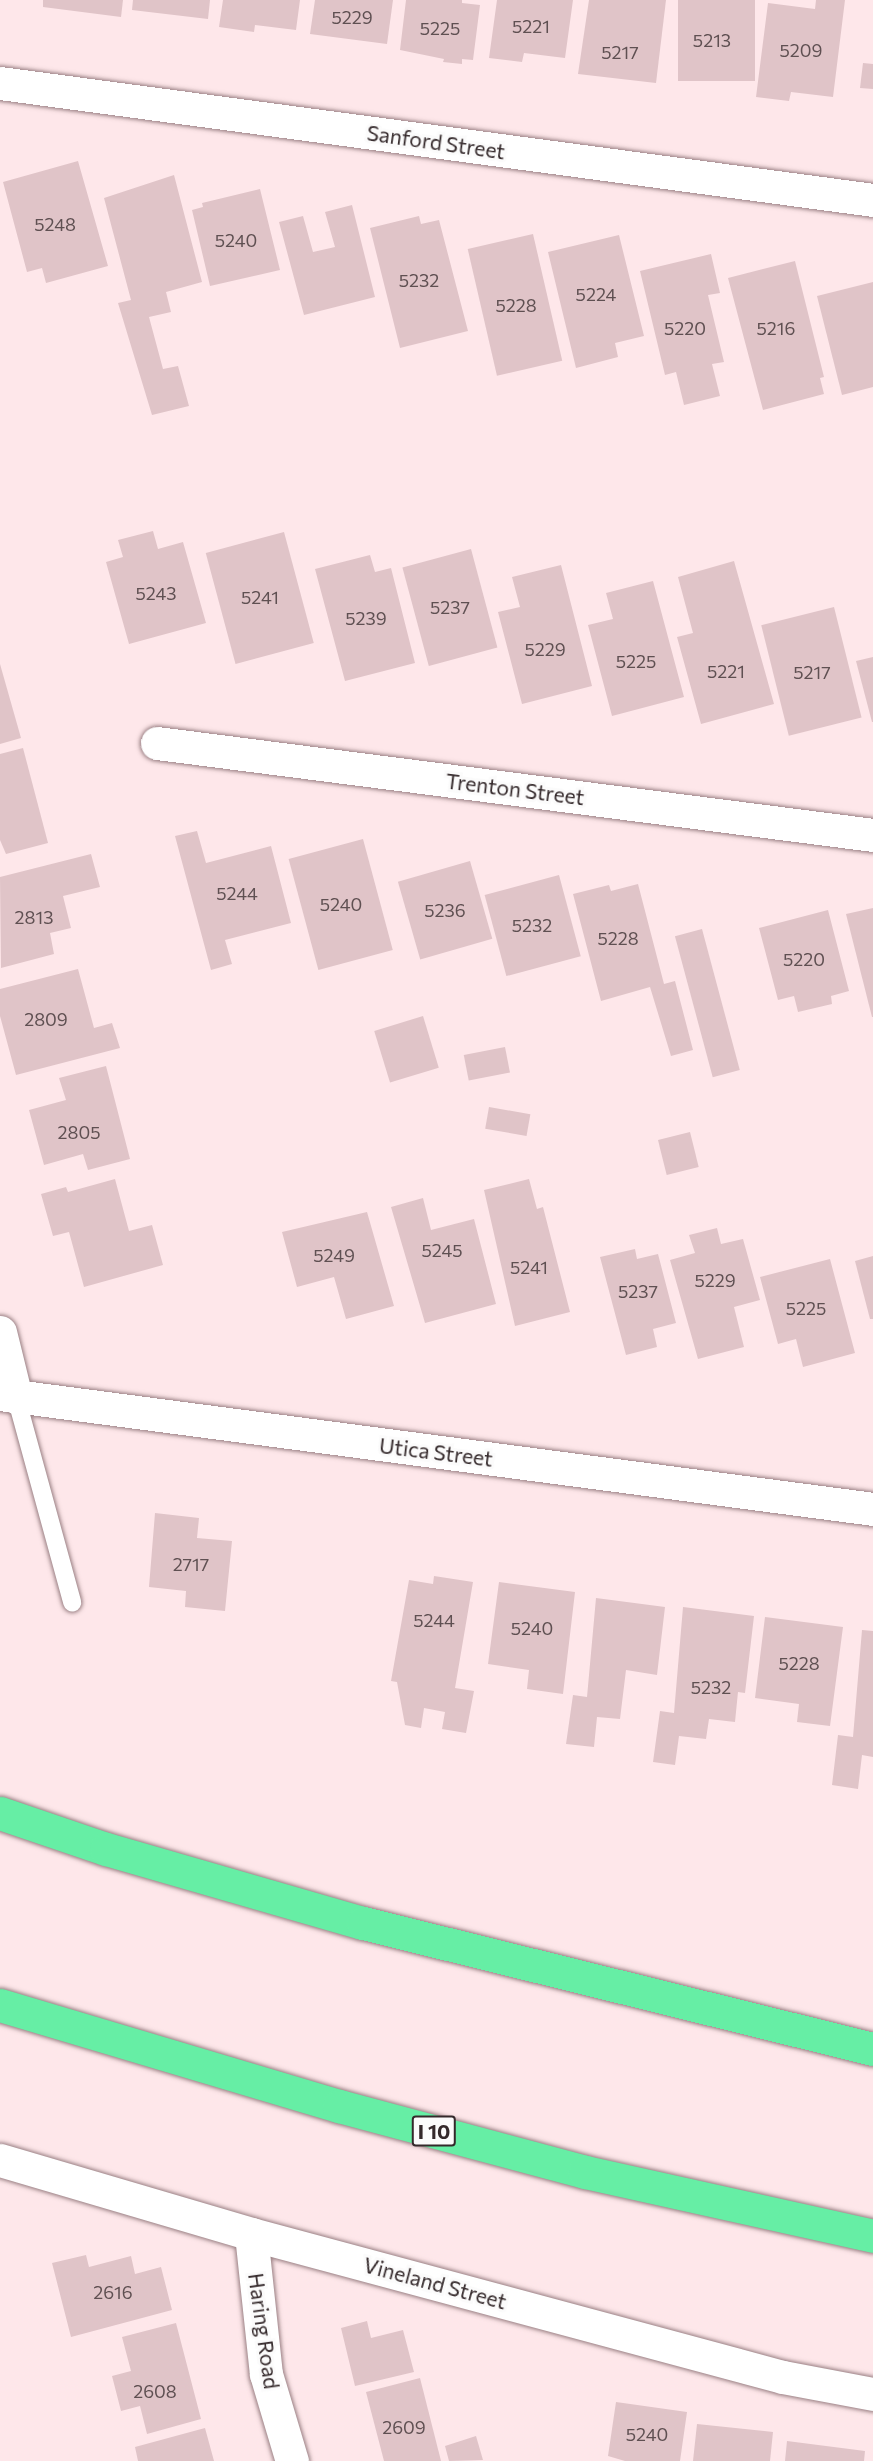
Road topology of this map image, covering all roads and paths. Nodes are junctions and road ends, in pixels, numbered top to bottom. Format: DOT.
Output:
graph roads {
  1 [pos="0,83"];
  2 [pos="873,200"];
  3 [pos="157,743"];
  4 [pos="873,835"];
  5 [pos="0,1332"];
  6 [pos="8,1396"];
  7 [pos="873,1509"];
  8 [pos="72,1602"];
  9 [pos="0,1813"];
  10 [pos="0,2005"];
  11 [pos="873,2049"];
  12 [pos="0,2160"];
  13 [pos="251,2234"];
  14 [pos="873,2236"];
  15 [pos="873,2394"];
  16 [pos="292,2461"];
  1 -- 2 [label="street, Sanford Street"];
  3 -- 4 [label="street, Trenton Street"];
  5 -- 6 [label="street"];
  6 -- 7 [label="street, Utica Street"];
  6 -- 8 [label="lane"];
  9 -- 11 [label="highway"];
  10 -- 14 [label="highway, I 10"];
  12 -- 13 [label="street, Vineland Street"];
  13 -- 15 [label="street, Vineland Street"];
  13 -- 16 [label="street, Haring Road"];
}
